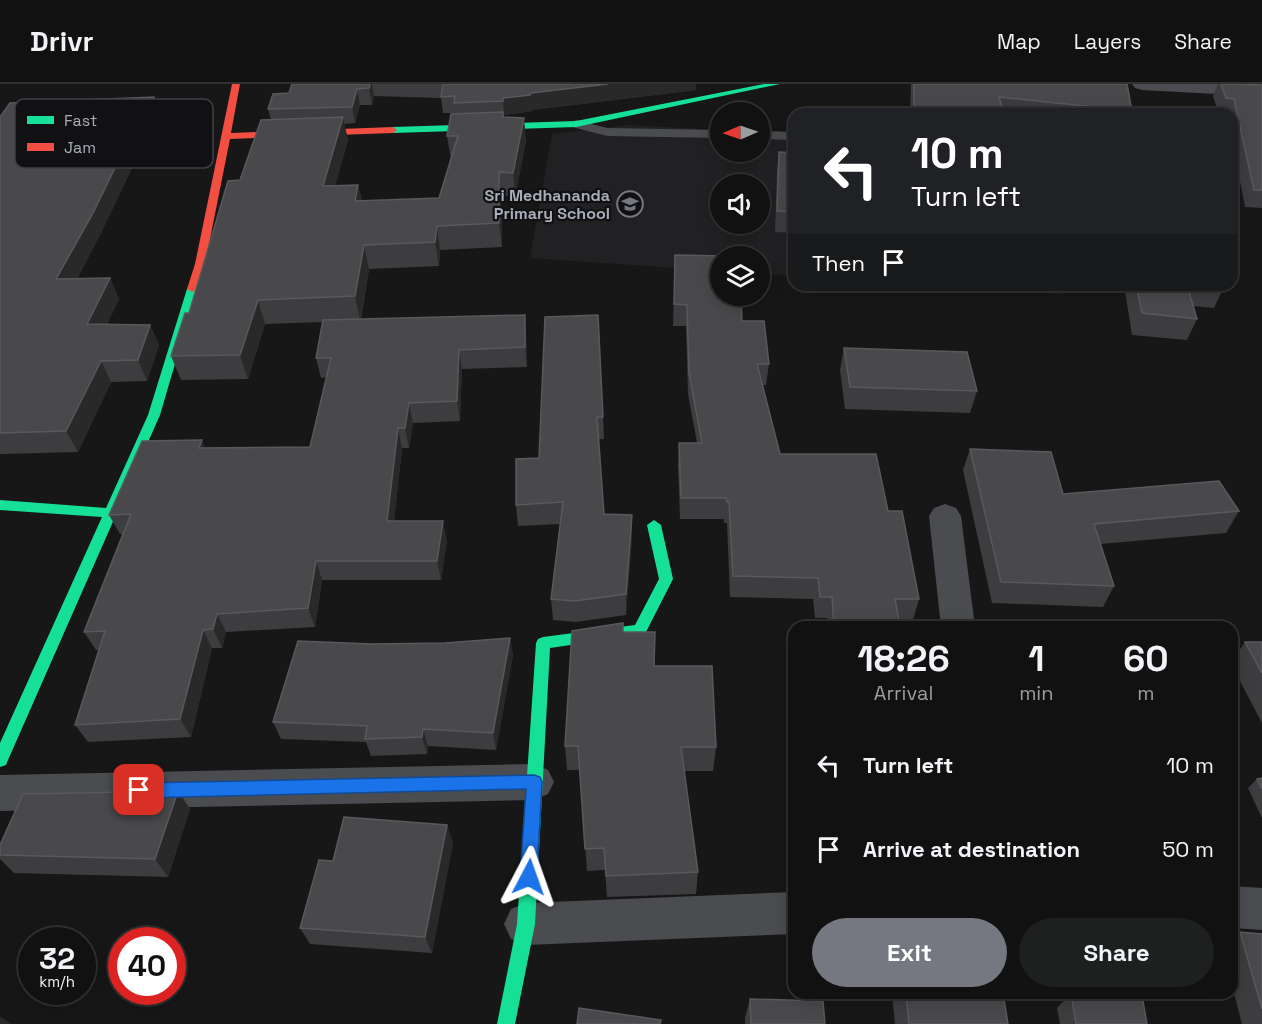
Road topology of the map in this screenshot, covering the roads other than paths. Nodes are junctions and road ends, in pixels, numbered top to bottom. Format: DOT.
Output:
graph roads {
  1 [pos="236,84"];
  2 [pos="776,84"];
  3 [pos="1142,84"];
  4 [pos="1228,86"];
  5 [pos="1262,94"];
  6 [pos="576,124"];
  7 [pos="710,134"];
  8 [pos="770,135"];
  9 [pos="226,136"];
  10 [pos="788,136"];
  11 [pos="0,505"];
  12 [pos="111,513"];
  13 [pos="945,516"];
  14 [pos="654,525"];
  15 [pos="957,621"];
  16 [pos="0,760"];
  17 [pos="534,782"];
  18 [pos="0,793"];
  19 [pos="1238,907"];
  20 [pos="1262,909"];
  21 [pos="788,913"];
  22 [pos="526,924"];
  23 [pos="506,1024"];
  1 -- 9 [label="main road"];
  2 -- 6 [label="main road"];
  3 -- 4 [label="street"];
  4 -- 5 [label="street"];
  6 -- 7 [label="lane"];
  6 -- 9 [label="main road"];
  8 -- 10 [label="lane"];
  9 -- 12 [label="main road"];
  11 -- 12 [label="main road"];
  12 -- 16 [label="main road"];
  13 -- 15 [label="street"];
  14 -- 17 [label="main road"];
  17 -- 18 [label="street"];
  17 -- 22 [label="main road"];
  19 -- 20 [label="street"];
  21 -- 22 [label="street"];
  22 -- 23 [label="main road"];
}
